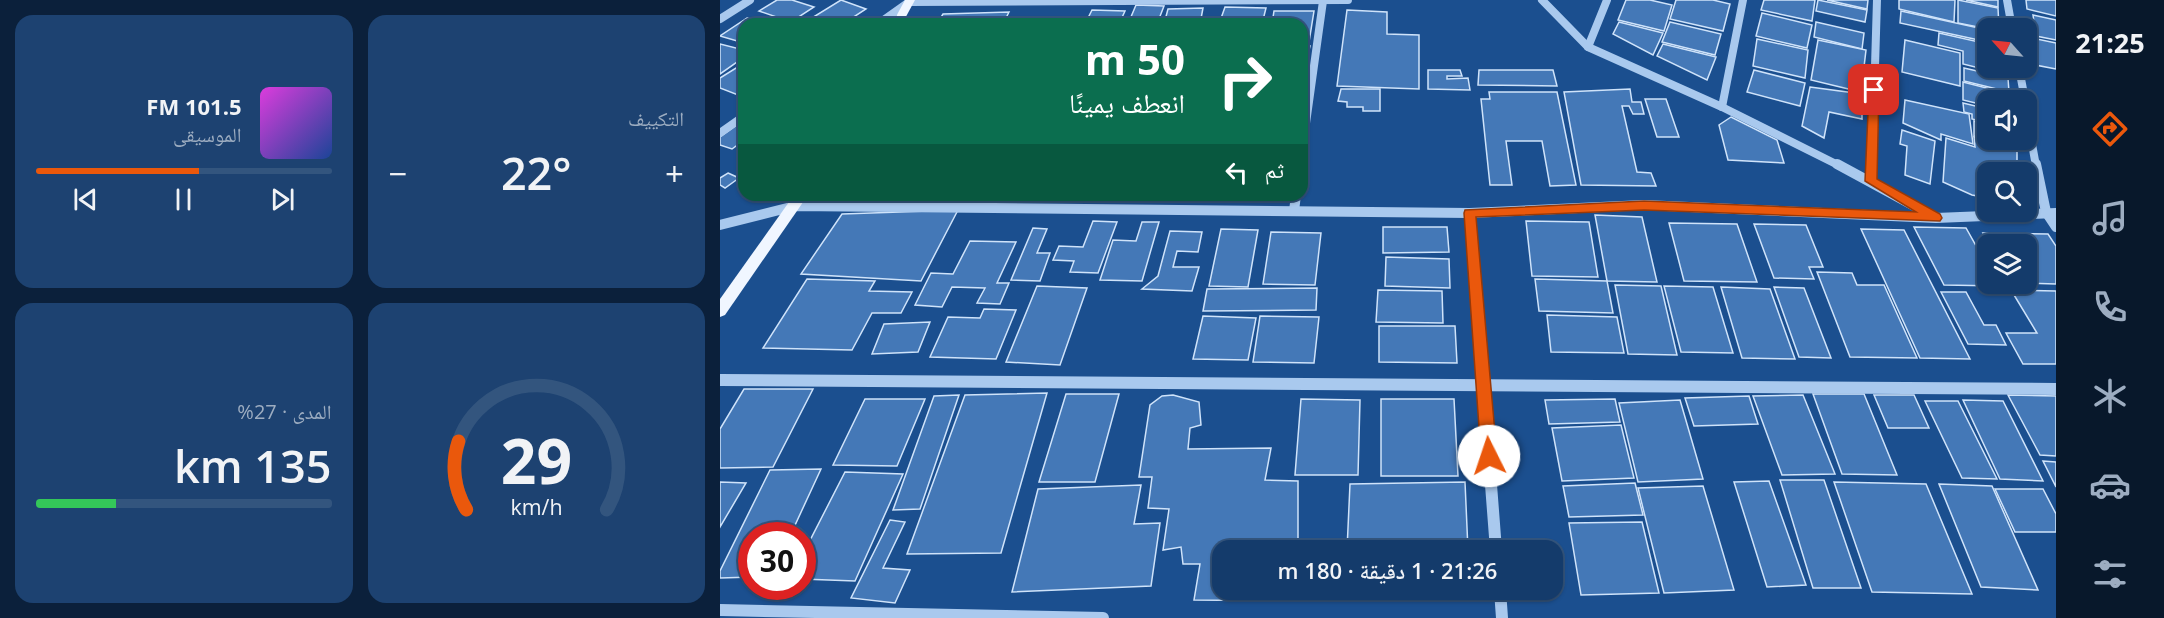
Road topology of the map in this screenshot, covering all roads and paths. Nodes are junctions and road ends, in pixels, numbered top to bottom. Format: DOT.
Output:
graph roads {
  1 [pos="750,0"];
  2 [pos="1348,0"];
  3 [pos="1542,0"];
  4 [pos="1607,0"];
  5 [pos="1743,0"];
  6 [pos="1877,0"];
  7 [pos="2007,0"];
  8 [pos="910,1"];
  9 [pos="1323,1"];
  10 [pos="886,18"];
  11 [pos="900,18"];
  12 [pos="2010,18"];
  13 [pos="720,19"];
  14 [pos="1588,47"];
  15 [pos="1722,107"];
  16 [pos="1308,109"];
  17 [pos="738,120"];
  18 [pos="720,132"];
  19 [pos="2036,150"];
  20 [pos="1870,181"];
  21 [pos="795,201"];
  22 [pos="797,201"];
  23 [pos="839,201"];
  24 [pos="1295,201"];
  25 [pos="1294,212"];
  26 [pos="2051,212"];
  27 [pos="1470,213"];
  28 [pos="1936,218"];
  29 [pos="720,225"];
  30 [pos="2056,227"];
  31 [pos="720,311"];
  32 [pos="720,380"];
  33 [pos="1483,385"];
  34 [pos="2056,389"];
  35 [pos="1495,540"];
  36 [pos="1501,600"];
  37 [pos="720,610"];
  38 [pos="874,616"];
  39 [pos="1103,618"];
  40 [pos="1502,618"];
  1 -- 13 [label="street"];
  2 -- 9 [label="street"];
  3 -- 14 [label="street"];
  4 -- 14 [label="street"];
  5 -- 15 [label="street"];
  6 -- 20 [label="street"];
  7 -- 12 [label="street"];
  8 -- 9 [label="street"];
  8 -- 10 [label="street"];
  8 -- 11 [label="main road"];
  9 -- 16 [label="street"];
  14 -- 15 [label="street"];
  15 -- 20 [label="street"];
  17 -- 18 [label="street"];
  19 -- 26 [label="street"];
  20 -- 28 [label="street"];
  21 -- 29 [label="street"];
  22 -- 31 [label="main road"];
  23 -- 25 [label="street"];
  24 -- 25 [label="street"];
  25 -- 27 [label="street"];
  26 -- 28 [label="street"];
  26 -- 30 [label="street"];
  27 -- 28 [label="street"];
  27 -- 33 [label="street"];
  32 -- 33 [label="street"];
  33 -- 34 [label="street"];
  33 -- 35 [label="street"];
  36 -- 40 [label="street"];
  37 -- 38 [label="street"];
  38 -- 39 [label="street"];
}
